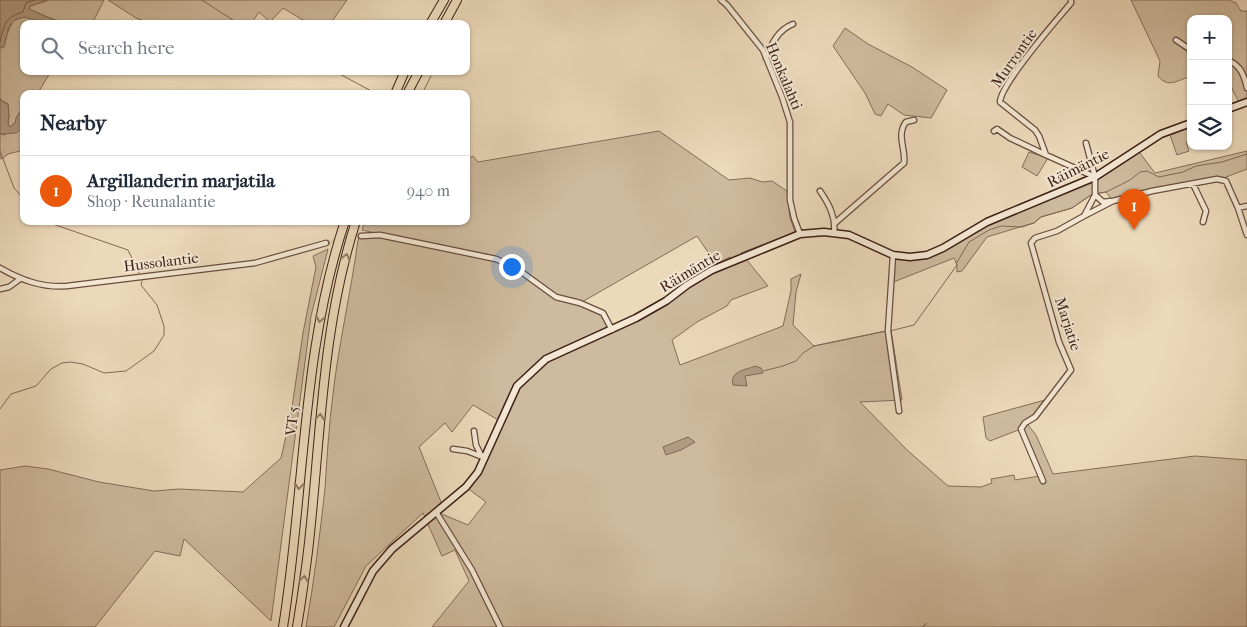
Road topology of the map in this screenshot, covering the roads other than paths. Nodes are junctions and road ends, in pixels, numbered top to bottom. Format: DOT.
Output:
graph roads {
  1 [pos="444,0"];
  2 [pos="458,0"];
  3 [pos="721,0"];
  4 [pos="1071,0"];
  5 [pos="432,20"];
  6 [pos="446,20"];
  7 [pos="793,24"];
  8 [pos="1176,40"];
  9 [pos="1187,47"];
  10 [pos="766,58"];
  11 [pos="1232,62"];
  12 [pos="404,75"];
  13 [pos="417,75"];
  14 [pos="1247,88"];
  15 [pos="397,90"];
  16 [pos="410,90"];
  17 [pos="1247,102"];
  18 [pos="1232,108"];
  19 [pos="914,120"];
  20 [pos="1187,124"];
  21 [pos="994,131"];
  22 [pos="1086,143"];
  23 [pos="1046,155"];
  24 [pos="1095,176"];
  25 [pos="1193,184"];
  26 [pos="820,191"];
  27 [pos="1096,195"];
  28 [pos="1113,201"];
  29 [pos="1247,206"];
  30 [pos="1238,208"];
  31 [pos="1084,216"];
  32 [pos="1203,222"];
  33 [pos="835,223"];
  34 [pos="344,225"];
  35 [pos="355,225"];
  36 [pos="834,233"];
  37 [pos="800,234"];
  38 [pos="1247,235"];
  39 [pos="361,236"];
  40 [pos="326,243"];
  41 [pos="893,254"];
  42 [pos="0,268"];
  43 [pos="20,279"];
  44 [pos="0,289"];
  45 [pos="612,330"];
  46 [pos="899,411"];
  47 [pos="474,431"];
  48 [pos="453,450"];
  49 [pos="483,456"];
  50 [pos="1043,481"];
  51 [pos="436,512"];
  52 [pos="283,627"];
  53 [pos="297,627"];
  54 [pos="344,627"];
  55 [pos="500,627"];
  1 -- 5 [label="highway"];
  2 -- 6 [label="highway"];
  3 -- 10 [label="street, Honkalahti"];
  4 -- 23 [label="street, Murrontie"];
  7 -- 10 [label="street"];
  8 -- 9 [label="street"];
  10 -- 37 [label="street, Honkalahti"];
  11 -- 14 [label="street"];
  12 -- 15 [label="highway"];
  13 -- 16 [label="highway"];
  17 -- 18 [label="street"];
  19 -- 33 [label="street"];
  20 -- 24 [label="street, Räimäntie"];
  21 -- 23 [label="street"];
  22 -- 24 [label="street"];
  23 -- 24 [label="street"];
  24 -- 27 [label="street"];
  24 -- 41 [label="street, Räimäntie"];
  25 -- 28 [label="street"];
  25 -- 30 [label="street"];
  25 -- 32 [label="street"];
  26 -- 33 [label="street"];
  27 -- 28 [label="street"];
  27 -- 31 [label="street"];
  28 -- 31 [label="street"];
  29 -- 30 [label="street"];
  30 -- 38 [label="street"];
  31 -- 50 [label="street, Marjatie"];
  33 -- 36 [label="street"];
  34 -- 52 [label="highway, VT 5, one-way"];
  53 -- 35 [label="highway, VT 5, one-way"];
  36 -- 37 [label="street, Räimäntie"];
  36 -- 41 [label="street, Räimäntie"];
  37 -- 45 [label="street, Räimäntie"];
  39 -- 45 [label="street"];
  40 -- 43 [label="street, Hussolantie"];
  41 -- 46 [label="street"];
  42 -- 43 [label="street, Hussolantie"];
  43 -- 44 [label="street"];
  45 -- 49 [label="street, Räimäntie"];
  47 -- 49 [label="street"];
  48 -- 49 [label="street"];
  49 -- 51 [label="street, Räimäntie"];
  51 -- 54 [label="street, Räimäntie"];
  51 -- 55 [label="street"];
}
